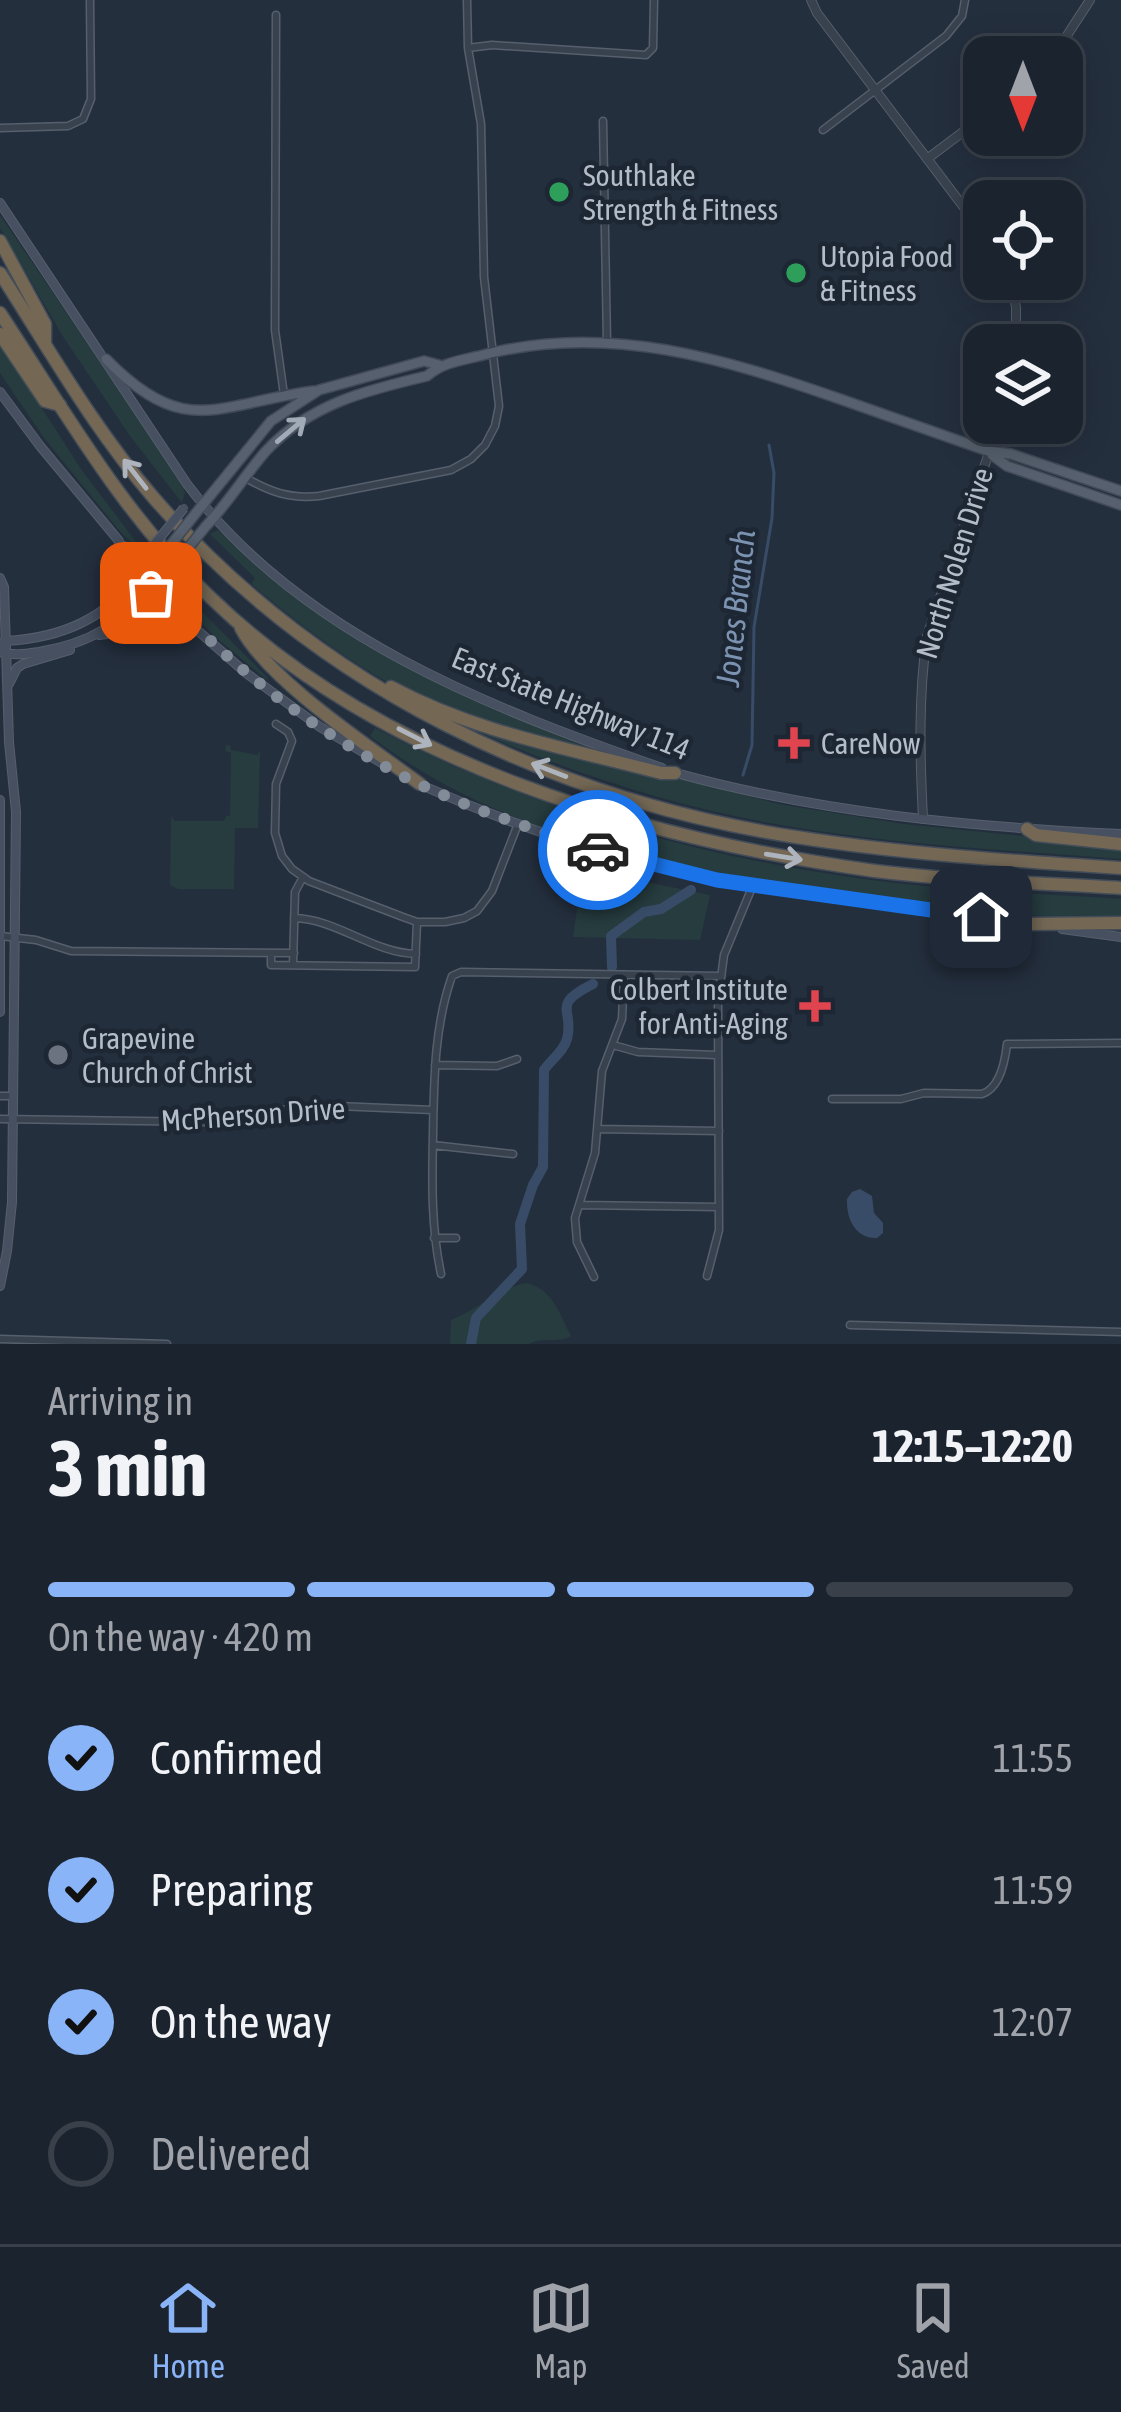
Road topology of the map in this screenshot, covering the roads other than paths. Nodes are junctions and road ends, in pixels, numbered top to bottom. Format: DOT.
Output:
graph roads {
  1 [pos="90,0"];
  2 [pos="467,0"];
  3 [pos="654,0"];
  4 [pos="811,0"];
  5 [pos="965,0"];
  6 [pos="1090,0"];
  7 [pos="276,16"];
  8 [pos="1067,36"];
  9 [pos="468,48"];
  10 [pos="874,90"];
  11 [pos="603,121"];
  12 [pos="0,128"];
  13 [pos="823,130"];
  14 [pos="963,132"];
  15 [pos="927,159"];
  16 [pos="0,203"];
  17 [pos="963,206"];
  18 [pos="0,241"];
  19 [pos="0,273"];
  20 [pos="0,313"];
  21 [pos="0,334"];
  22 [pos="45,343"];
  23 [pos="608,343"];
  24 [pos="493,352"];
  25 [pos="106,359"];
  26 [pos="439,366"];
  27 [pos="319,390"];
  28 [pos="0,392"];
  29 [pos="284,395"];
  30 [pos="61,405"];
  31 [pos="271,421"];
  32 [pos="991,444"];
  33 [pos="988,452"];
  34 [pos="246,478"];
  35 [pos="187,484"];
  36 [pos="1121,491"];
  37 [pos="1121,505"];
  38 [pos="200,509"];
  39 [pos="210,522"];
  40 [pos="119,541"];
  41 [pos="149,571"];
  42 [pos="0,578"];
  43 [pos="160,582"];
  44 [pos="238,621"];
  45 [pos="188,622"];
  46 [pos="288,627"];
  47 [pos="97,635"];
  48 [pos="83,642"];
  49 [pos="3,648"];
  50 [pos="7,692"];
  51 [pos="276,724"];
  52 [pos="675,772"];
  53 [pos="420,784"];
  54 [pos="0,800"];
  55 [pos="16,812"];
  56 [pos="2,814"];
  57 [pos="923,819"];
  58 [pos="518,824"];
  59 [pos="1027,829"];
  60 [pos="1121,834"];
  61 [pos="1121,844"];
  62 [pos="1121,868"];
  63 [pos="303,878"];
  64 [pos="753,885"];
  65 [pos="1121,889"];
  66 [pos="295,918"];
  67 [pos="417,922"];
  68 [pos="1121,923"];
  69 [pos="1026,924"];
  70 [pos="0,936"];
  71 [pos="1121,937"];
  72 [pos="15,938"];
  73 [pos="272,953"];
  74 [pos="294,953"];
  75 [pos="416,954"];
  76 [pos="293,965"];
  77 [pos="624,975"];
  78 [pos="720,976"];
  79 [pos="0,1013"];
  80 [pos="14,1014"];
  81 [pos="1121,1043"];
  82 [pos="613,1045"];
  83 [pos="718,1055"];
  84 [pos="517,1059"];
  85 [pos="435,1065"];
  86 [pos="0,1096"];
  87 [pos="13,1096"];
  88 [pos="832,1099"];
  89 [pos="434,1109"];
  90 [pos="0,1119"];
  91 [pos="13,1119"];
  92 [pos="598,1130"];
  93 [pos="718,1131"];
  94 [pos="433,1145"];
  95 [pos="513,1154"];
  96 [pos="0,1178"];
  97 [pos="12,1178"];
  98 [pos="577,1205"];
  99 [pos="719,1207"];
  100 [pos="434,1238"];
  101 [pos="456,1238"];
  102 [pos="440,1274"];
  103 [pos="707,1276"];
  104 [pos="594,1277"];
  105 [pos="0,1286"];
  106 [pos="850,1325"];
  107 [pos="1121,1332"];
  108 [pos="0,1339"];
  109 [pos="167,1344"];
  1 -- 12 [label="street"];
  2 -- 9 [label="street"];
  3 -- 9 [label="street"];
  4 -- 10 [label="street"];
  5 -- 10 [label="street"];
  6 -- 8 [label="street"];
  7 -- 29 [label="street"];
  9 -- 24 [label="street"];
  10 -- 13 [label="street"];
  10 -- 15 [label="street"];
  11 -- 23 [label="street"];
  14 -- 15 [label="street"];
  15 -- 17 [label="street"];
  16 -- 25 [label="main road, East State Highway 114"];
  18 -- 22 [label="highway"];
  19 -- 22 [label="highway"];
  20 -- 30 [label="highway"];
  21 -- 30 [label="highway"];
  46 -- 22 [label="highway, one-way"];
  23 -- 24 [label="main road"];
  23 -- 33 [label="main road"];
  24 -- 26 [label="main road"];
  24 -- 34 [label="street"];
  25 -- 29 [label="main road"];
  25 -- 35 [label="main road, East State Highway 114"];
  26 -- 27 [label="main road"];
  34 -- 26 [label="main road, one-way"];
  27 -- 29 [label="main road"];
  27 -- 31 [label="main road"];
  28 -- 40 [label="main road"];
  29 -- 31 [label="main road"];
  30 -- 44 [label="highway"];
  31 -- 38 [label="main road"];
  32 -- 33 [label="street, North Nolen Drive"];
  33 -- 36 [label="main road"];
  33 -- 37 [label="main road"];
  33 -- 57 [label="street, North Nolen Drive"];
  34 -- 39 [label="main road"];
  35 -- 38 [label="main road, East State Highway 114"];
  35 -- 40 [label="main road, bridge"];
  38 -- 39 [label="main road, East State Highway 114"];
  38 -- 41 [label="main road, bridge"];
  39 -- 43 [label="main road, bridge"];
  39 -- 52 [label="main road, East State Highway 114"];
  40 -- 41 [label="main road"];
  41 -- 43 [label="main road"];
  41 -- 49 [label="main road"];
  42 -- 49 [label="main road"];
  43 -- 45 [label="main road"];
  43 -- 47 [label="main road"];
  44 -- 53 [label="highway"];
  44 -- 65 [label="highway, one-way"];
  45 -- 47 [label="main road"];
  45 -- 53 [label="main road"];
  46 -- 52 [label="highway"];
  62 -- 46 [label="highway, one-way"];
  47 -- 48 [label="main road"];
  48 -- 49 [label="main road"];
  48 -- 50 [label="main road"];
  49 -- 50 [label="main road"];
  50 -- 55 [label="main road"];
  51 -- 63 [label="street"];
  52 -- 57 [label="main road, East State Highway 114"];
  53 -- 58 [label="main road"];
  54 -- 56 [label="main road"];
  55 -- 56 [label="main road"];
  55 -- 72 [label="main road"];
  56 -- 70 [label="main road"];
  57 -- 59 [label="main road, East State Highway 114"];
  58 -- 64 [label="main road"];
  58 -- 67 [label="street"];
  59 -- 60 [label="main road, East State Highway 114"];
  59 -- 61 [label="highway"];
  63 -- 66 [label="street"];
  63 -- 67 [label="street"];
  64 -- 69 [label="main road"];
  64 -- 78 [label="street"];
  66 -- 74 [label="street"];
  66 -- 75 [label="street"];
  67 -- 75 [label="street"];
  68 -- 69 [label="highway"];
  69 -- 71 [label="main road"];
  70 -- 72 [label="street"];
  70 -- 79 [label="main road"];
  72 -- 73 [label="street"];
  72 -- 80 [label="main road"];
  73 -- 74 [label="street"];
  73 -- 76 [label="street"];
  74 -- 76 [label="street"];
  75 -- 76 [label="street"];
  77 -- 78 [label="street"];
  77 -- 82 [label="street"];
  77 -- 85 [label="street"];
  78 -- 83 [label="street"];
  79 -- 80 [label="street"];
  80 -- 87 [label="main road"];
  81 -- 88 [label="street"];
  82 -- 83 [label="street"];
  82 -- 92 [label="street"];
  83 -- 93 [label="street"];
  84 -- 85 [label="street"];
  85 -- 89 [label="street"];
  86 -- 87 [label="street"];
  87 -- 91 [label="main road"];
  89 -- 91 [label="street, McPherson Drive"];
  89 -- 94 [label="street"];
  90 -- 91 [label="street, McPherson Drive"];
  91 -- 97 [label="main road"];
  92 -- 93 [label="street"];
  92 -- 98 [label="street"];
  93 -- 99 [label="street"];
  94 -- 95 [label="street"];
  94 -- 100 [label="street"];
  96 -- 97 [label="street"];
  97 -- 105 [label="main road"];
  98 -- 99 [label="street"];
  98 -- 104 [label="street"];
  99 -- 103 [label="street"];
  100 -- 101 [label="street"];
  100 -- 102 [label="street"];
  106 -- 107 [label="street"];
  108 -- 109 [label="street"];
}
